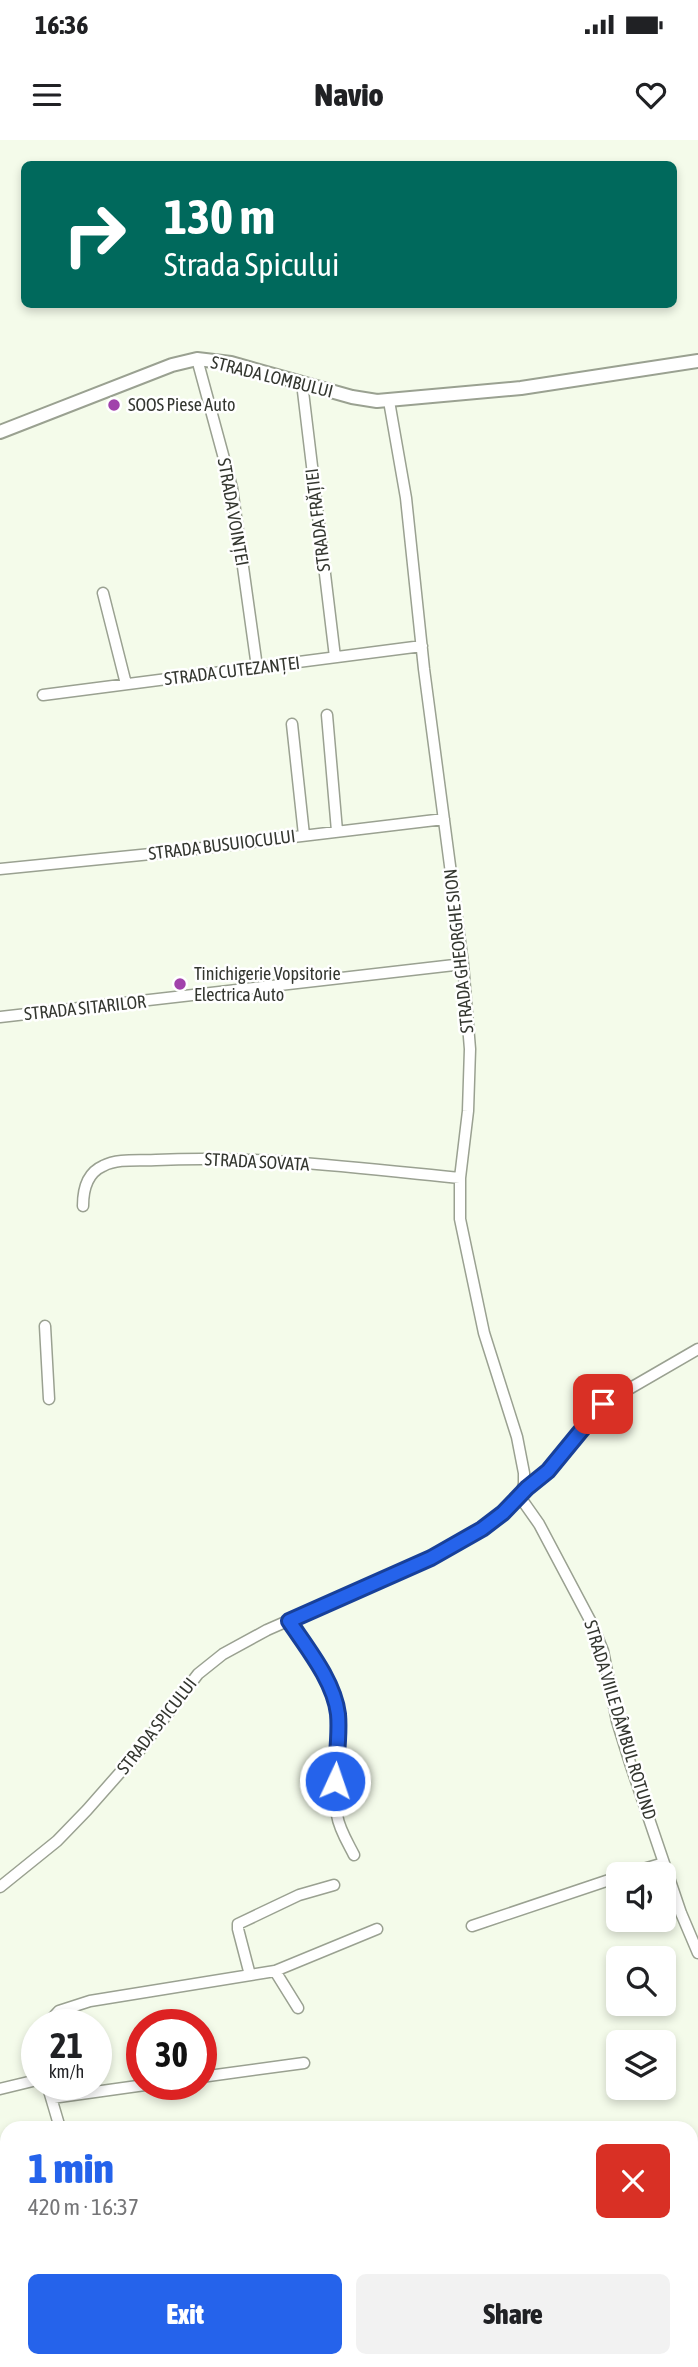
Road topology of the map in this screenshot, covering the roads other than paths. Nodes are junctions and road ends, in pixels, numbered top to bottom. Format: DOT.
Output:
graph roads {
  1 [pos="198,359"];
  2 [pos="698,361"];
  3 [pos="302,383"];
  4 [pos="389,401"];
  5 [pos="0,432"];
  6 [pos="103,593"];
  7 [pos="422,646"];
  8 [pos="335,657"];
  9 [pos="257,667"];
  10 [pos="126,684"];
  11 [pos="43,695"];
  12 [pos="327,715"];
  13 [pos="292,723"];
  14 [pos="444,818"];
  15 [pos="337,831"];
  16 [pos="304,835"];
  17 [pos="0,869"];
  18 [pos="463,964"];
  19 [pos="0,1017"];
  20 [pos="460,1178"];
  21 [pos="83,1206"];
  22 [pos="45,1326"];
  23 [pos="698,1349"];
  24 [pos="49,1399"];
  25 [pos="520,1497"];
  26 [pos="289,1621"];
  27 [pos="354,1855"];
  28 [pos="664,1862"];
  29 [pos="606,1881"];
  30 [pos="334,1885"];
  31 [pos="0,1887"];
  32 [pos="676,1898"];
  33 [pos="472,1926"];
  34 [pos="377,1929"];
  35 [pos="698,1953"];
  36 [pos="275,1971"];
  37 [pos="250,1975"];
  38 [pos="298,2008"];
  39 [pos="65,2009"];
  40 [pos="304,2063"];
  41 [pos="217,2075"];
  42 [pos="21,2084"];
  43 [pos="0,2089"];
  44 [pos="53,2100"];
  45 [pos="58,2121"];
  1 -- 3 [label="street, STRADA LOMBULUI"];
  1 -- 5 [label="street, STRADA LOMBULUI"];
  1 -- 9 [label="street, STRADA VOINȚEI"];
  2 -- 4 [label="street, STRADA LOMBULUI"];
  3 -- 4 [label="street, STRADA LOMBULUI"];
  3 -- 8 [label="street, STRADA FRĂȚIEI"];
  4 -- 7 [label="street, STRADA GHEORGHE SION"];
  6 -- 10 [label="street"];
  7 -- 8 [label="street, STRADA CUTEZANȚEI"];
  7 -- 14 [label="street, STRADA GHEORGHE SION"];
  8 -- 9 [label="street, STRADA CUTEZANȚEI"];
  9 -- 10 [label="street, STRADA CUTEZANȚEI"];
  10 -- 11 [label="street, STRADA CUTEZANȚEI"];
  12 -- 15 [label="street"];
  13 -- 16 [label="street"];
  14 -- 15 [label="street, STRADA BUSUIOCULUI"];
  14 -- 18 [label="street, STRADA GHEORGHE SION"];
  15 -- 16 [label="street, STRADA BUSUIOCULUI"];
  16 -- 17 [label="street, STRADA BUSUIOCULUI"];
  18 -- 19 [label="street, STRADA SITARILOR"];
  18 -- 20 [label="street, STRADA GHEORGHE SION"];
  20 -- 21 [label="street, STRADA SOVATA"];
  20 -- 25 [label="street, STRADA GHEORGHE SION"];
  22 -- 24 [label="street"];
  23 -- 25 [label="street, STRADA SPICULUI"];
  25 -- 26 [label="street, STRADA SPICULUI"];
  25 -- 28 [label="street, STRADA VIILE DÂMBUL ROTUND"];
  26 -- 27 [label="street"];
  26 -- 31 [label="street, STRADA SPICULUI"];
  29 -- 33 [label="street"];
  30 -- 37 [label="street"];
  32 -- 35 [label="street, STRADA VIILE DÂMBUL ROTUND"];
  34 -- 36 [label="street"];
  36 -- 37 [label="street"];
  36 -- 38 [label="street"];
  37 -- 39 [label="street"];
  40 -- 41 [label="street"];
  42 -- 43 [label="street"];
  44 -- 45 [label="street"];
}
